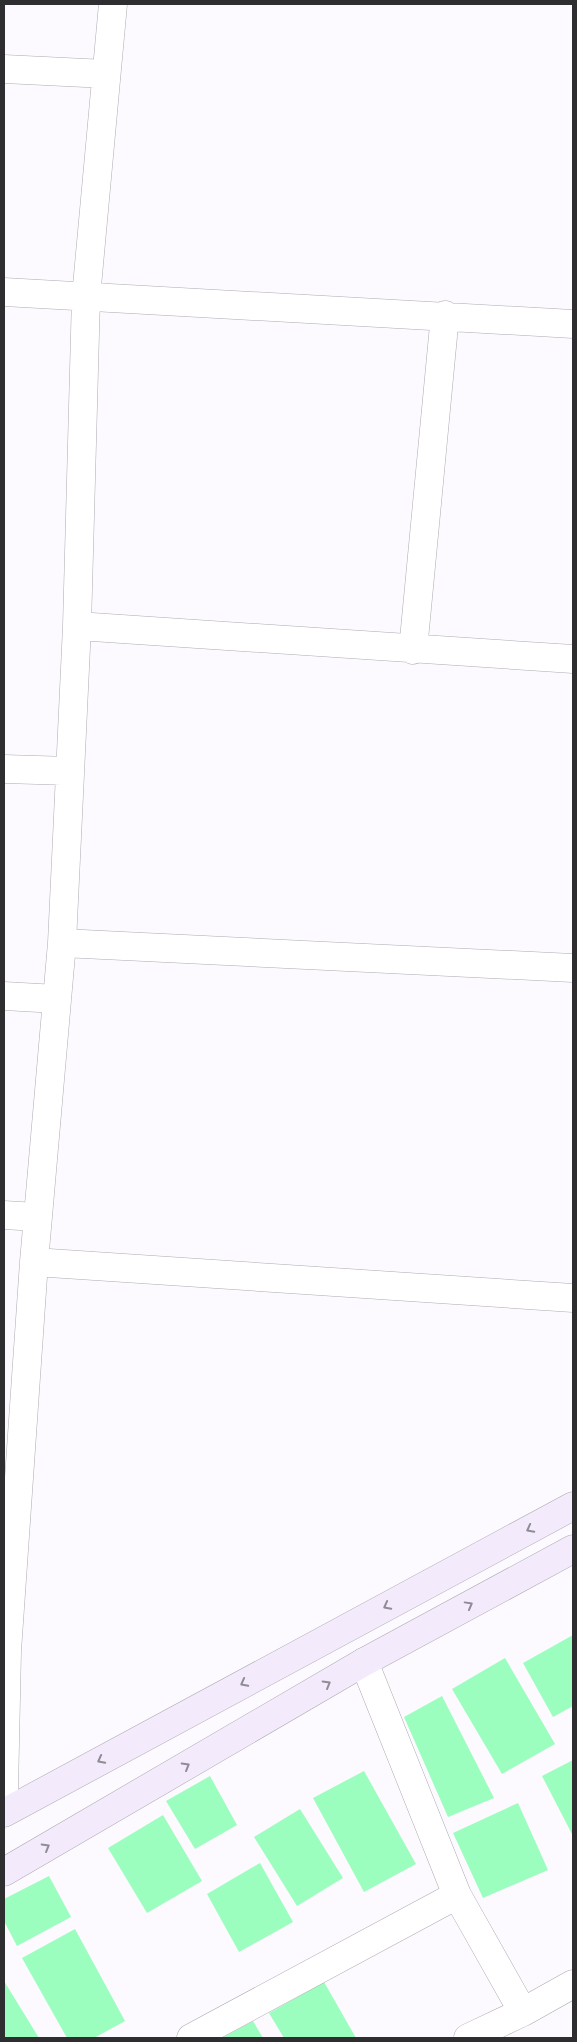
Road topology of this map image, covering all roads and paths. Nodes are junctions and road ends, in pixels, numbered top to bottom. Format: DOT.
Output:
graph roads {
  1 [pos="113,4"];
  2 [pos="4,69"];
  3 [pos="106,74"];
  4 [pos="4,292"];
  5 [pos="86,297"];
  6 [pos="445,315"];
  7 [pos="573,324"];
  8 [pos="77,626"];
  9 [pos="413,650"];
  10 [pos="573,659"];
  11 [pos="4,769"];
  12 [pos="70,771"];
  13 [pos="62,943"];
  14 [pos="573,968"];
  15 [pos="4,996"];
  16 [pos="56,999"];
  17 [pos="4,1215"];
  18 [pos="38,1217"];
  19 [pos="34,1262"];
  20 [pos="573,1298"];
  21 [pos="13,1424"];
  22 [pos="573,1506"];
  23 [pos="573,1548"];
  24 [pos="5,1651"];
  25 [pos="364,1662"];
  26 [pos="4,1790"];
  27 [pos="4,1813"];
  28 [pos="4,1872"];
  29 [pos="457,1895"];
  30 [pos="573,1984"];
  31 [pos="522,2012"];
  32 [pos="191,2038"];
  33 [pos="468,2038"];
  1 -- 3 [label="street"];
  2 -- 3 [label="street"];
  3 -- 5 [label="street"];
  4 -- 5 [label="street"];
  5 -- 6 [label="street"];
  5 -- 8 [label="street"];
  6 -- 7 [label="street"];
  6 -- 9 [label="street"];
  8 -- 9 [label="street"];
  8 -- 12 [label="street"];
  9 -- 10 [label="street"];
  11 -- 12 [label="street"];
  12 -- 13 [label="street"];
  13 -- 14 [label="street"];
  13 -- 16 [label="street"];
  15 -- 16 [label="street"];
  16 -- 18 [label="street"];
  17 -- 18 [label="street"];
  18 -- 19 [label="street"];
  19 -- 20 [label="street"];
  19 -- 21 [label="street"];
  21 -- 24 [label="street"];
  22 -- 27 [label="street, one-way"];
  25 -- 23 [label="street, one-way"];
  24 -- 26 [label="street"];
  28 -- 25 [label="street, one-way"];
  25 -- 29 [label="street"];
  29 -- 31 [label="street"];
  29 -- 32 [label="street"];
  30 -- 31 [label="street"];
  31 -- 33 [label="street"];
}
